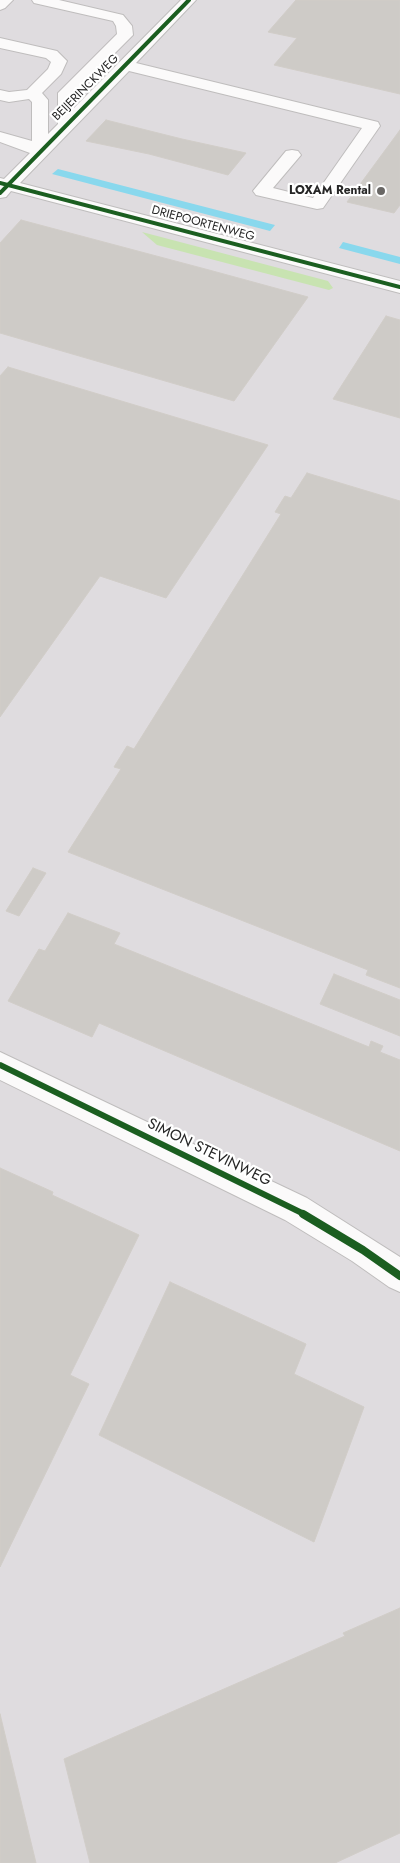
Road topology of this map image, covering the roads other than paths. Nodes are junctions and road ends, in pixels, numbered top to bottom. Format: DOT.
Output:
graph roads {
  1 [pos="6,0"];
  2 [pos="39,0"];
  3 [pos="189,0"];
  4 [pos="0,5"];
  5 [pos="0,43"];
  6 [pos="111,49"];
  7 [pos="85,52"];
  8 [pos="68,53"];
  9 [pos="51,54"];
  10 [pos="125,65"];
  11 [pos="32,94"];
  12 [pos="0,95"];
  13 [pos="66,124"];
  14 [pos="0,137"];
  15 [pos="40,151"];
  16 [pos="292,154"];
  17 [pos="3,187"];
  18 [pos="400,287"];
  19 [pos="0,1065"];
  20 [pos="400,1276"];
  1 -- 4 [label="street"];
  2 -- 6 [label="street"];
  3 -- 10 [label="street, BEIJERINCKWEG"];
  5 -- 9 [label="street"];
  6 -- 7 [label="street"];
  6 -- 13 [label="street"];
  8 -- 9 [label="street"];
  9 -- 11 [label="street"];
  10 -- 13 [label="street, BEIJERINCKWEG"];
  10 -- 16 [label="street"];
  11 -- 12 [label="street"];
  11 -- 15 [label="street"];
  13 -- 15 [label="street, BEIJERINCKWEG"];
  14 -- 15 [label="street"];
  15 -- 17 [label="street, BEIJERINCKWEG"];
  17 -- 18 [label="street, DRIEPOORTENWEG"];
  19 -- 20 [label="street, SIMON STEVINWEG"];
}
